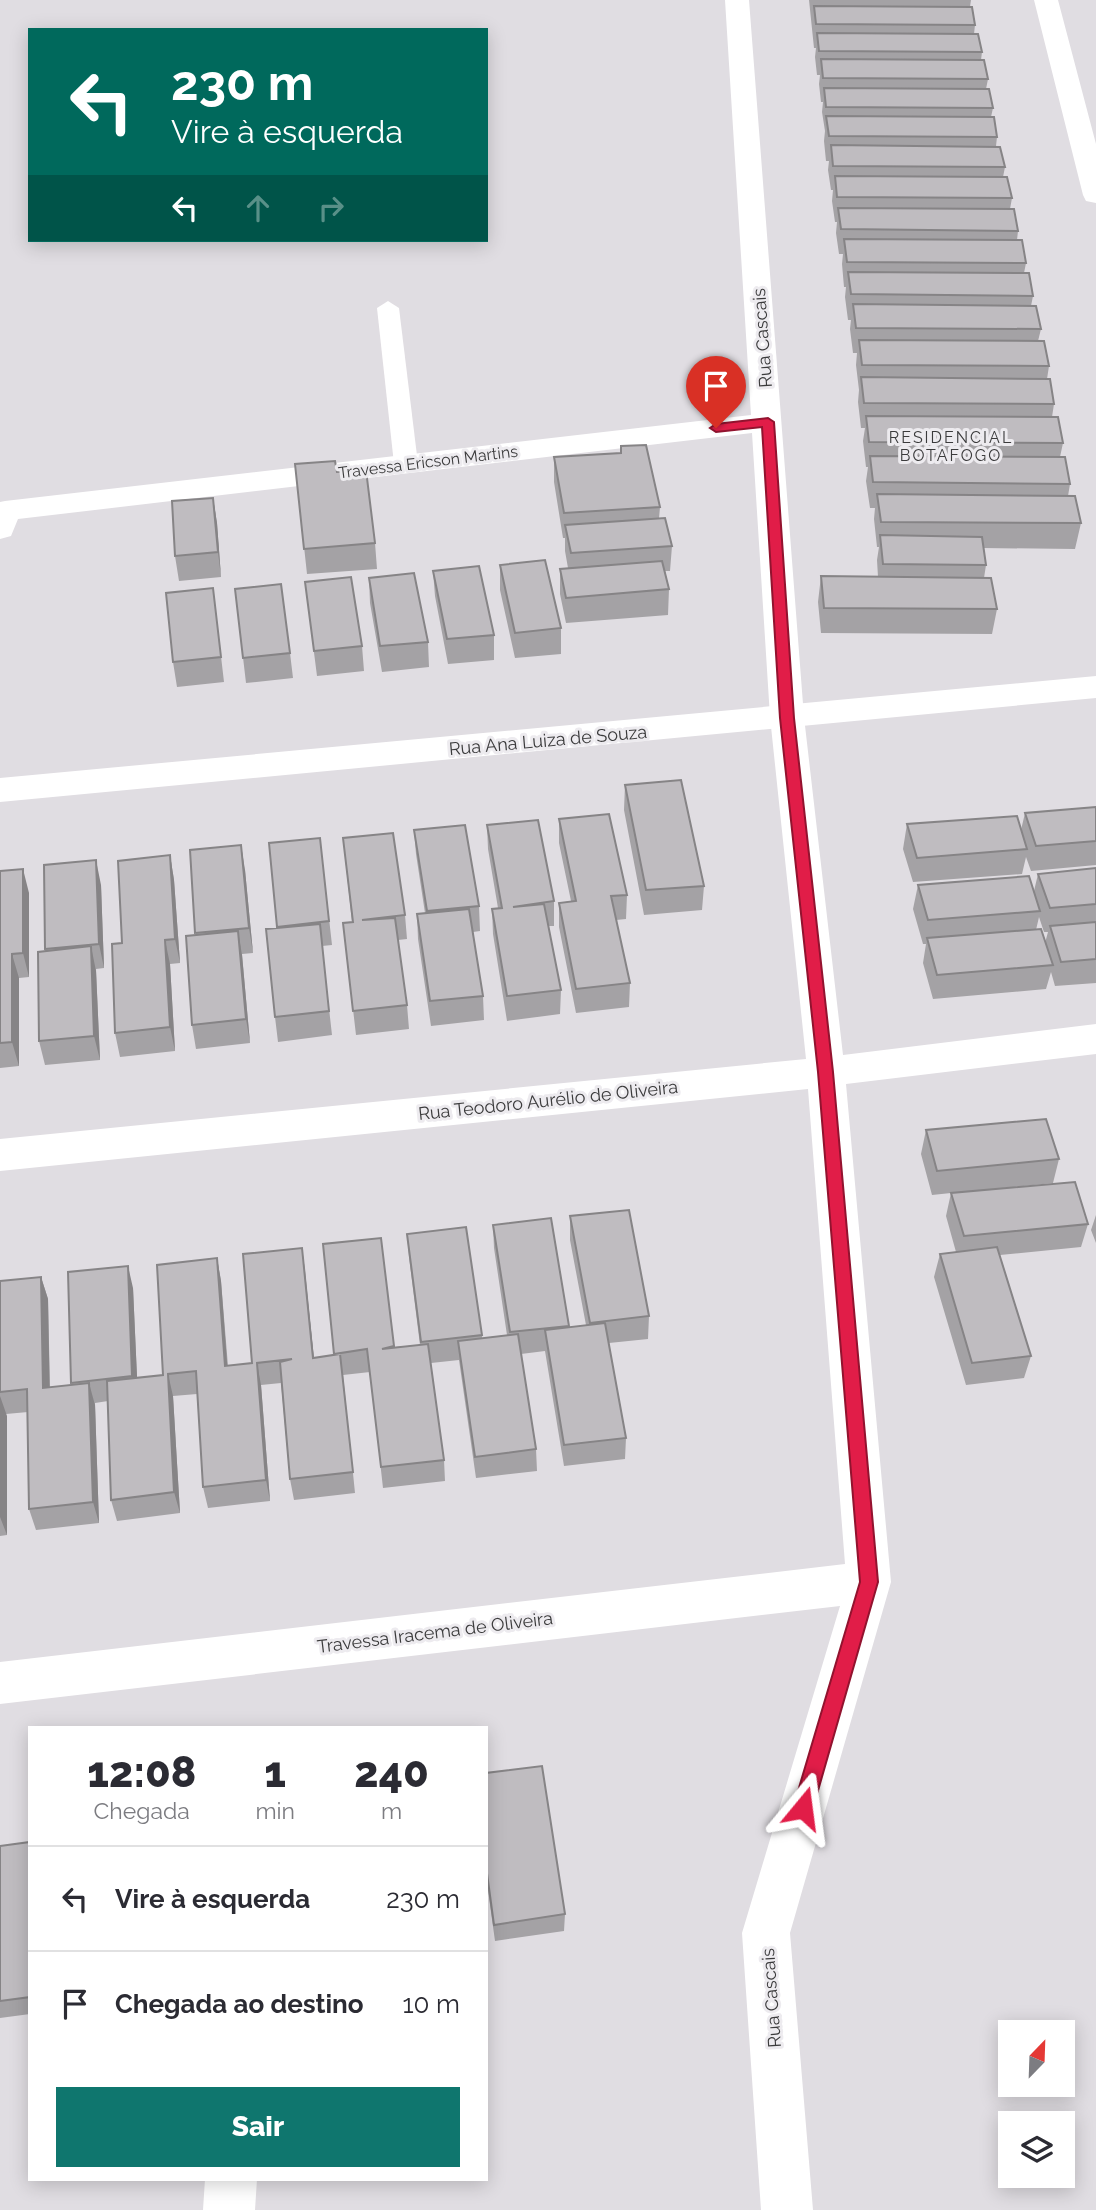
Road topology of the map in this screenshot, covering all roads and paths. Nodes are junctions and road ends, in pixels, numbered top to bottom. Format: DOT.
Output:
graph roads {
  1 [pos="737,0"];
  2 [pos="1046,0"];
  3 [pos="1096,195"];
  4 [pos="388,308"];
  5 [pos="768,422"];
  6 [pos="406,464"];
  7 [pos="2,520"];
  8 [pos="1096,687"];
  9 [pos="787,718"];
  10 [pos="0,790"];
  11 [pos="1096,1039"];
  12 [pos="825,1072"];
  13 [pos="0,1155"];
  14 [pos="869,1582"];
  15 [pos="0,1683"];
  16 [pos="231,2181"];
  17 [pos="229,2210"];
  18 [pos="787,2210"];
  1 -- 5 [label="street, Rua Cascais"];
  2 -- 3 [label="street"];
  4 -- 6 [label="lane"];
  5 -- 6 [label="street, Travessa Ericson Martins"];
  5 -- 9 [label="street, Rua Cascais"];
  6 -- 7 [label="street, Travessa Ericson Martins"];
  8 -- 9 [label="street, Rua Ana Luiza de Souza"];
  9 -- 10 [label="street, Rua Ana Luiza de Souza"];
  9 -- 12 [label="street, Rua Cascais"];
  11 -- 12 [label="street, Rua Teodoro Aurélio de Oliveira"];
  12 -- 13 [label="street, Rua Teodoro Aurélio de Oliveira"];
  12 -- 14 [label="street, Rua Cascais"];
  14 -- 15 [label="street, Travessa Iracema de Oliveira"];
  14 -- 18 [label="street, Rua Cascais"];
  16 -- 17 [label="street"];
}
